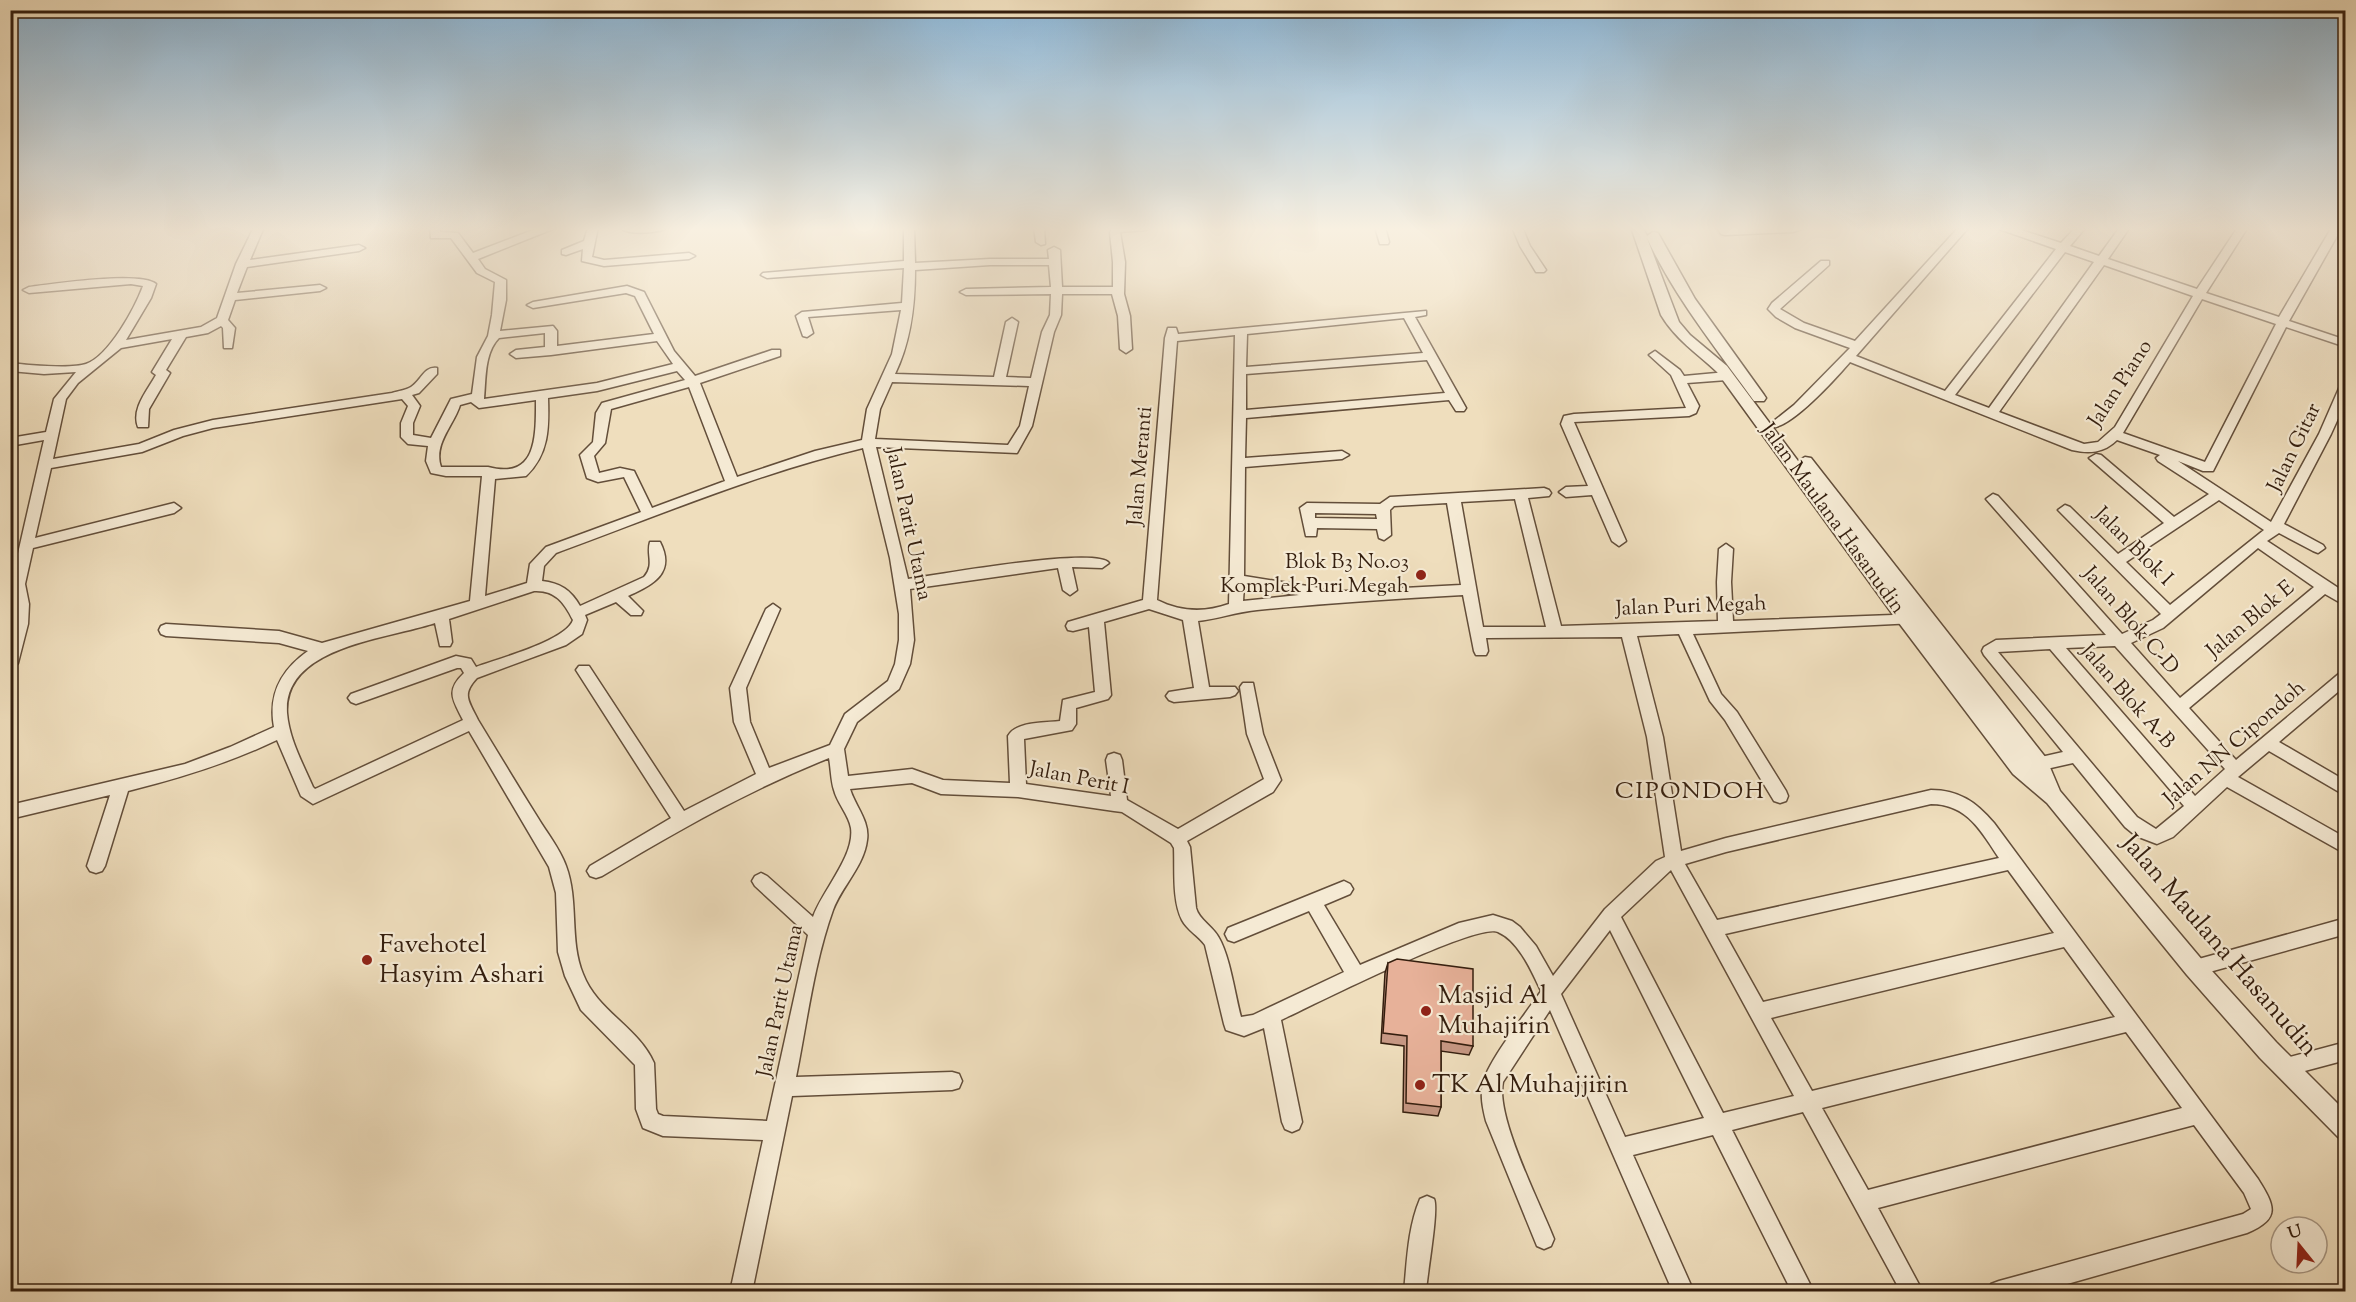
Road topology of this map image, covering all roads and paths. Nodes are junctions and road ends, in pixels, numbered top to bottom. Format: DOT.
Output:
graph roads {
  1 [pos="54,288"];
  2 [pos="149,288"];
  3 [pos="233,288"];
  4 [pos="320,288"];
  5 [pos="502,288"];
  6 [pos="908,288"];
  7 [pos="1055,288"];
  8 [pos="1659,288"];
  9 [pos="1682,288"];
  10 [pos="1795,288"];
  11 [pos="1909,288"];
  12 [pos="2031,288"];
  13 [pos="2080,288"];
  14 [pos="2179,288"];
  15 [pos="2204,288"];
  16 [pos="2302,288"];
  17 [pos="29,290"];
  18 [pos="1119,290"];
  19 [pos="1055,291"];
  20 [pos="966,292"];
  21 [pos="2199,295"];
  22 [pos="229,297"];
  23 [pos="533,305"];
  24 [pos="906,306"];
  25 [pos="1422,314"];
  26 [pos="1408,315"];
  27 [pos="1668,315"];
  28 [pos="1700,315"];
  29 [pos="222,320"];
  30 [pos="1012,322"];
  31 [pos="2282,322"];
  32 [pos="1241,330"];
  33 [pos="182,333"];
  34 [pos="807,333"];
  35 [pos="494,336"];
  36 [pos="660,337"];
  37 [pos="1719,341"];
  38 [pos="1688,342"];
  39 [pos="2346,344"];
  40 [pos="117,345"];
  41 [pos="228,345"];
  42 [pos="1857,346"];
  43 [pos="1126,349"];
  44 [pos="551,351"];
  45 [pos="776,353"];
  46 [pos="516,354"];
  47 [pos="1655,355"];
  48 [pos="1429,356"];
  49 [pos="1848,357"];
  50 [pos="681,366"];
  51 [pos="10,367"];
  52 [pos="87,368"];
  53 [pos="1240,370"];
  54 [pos="433,371"];
  55 [pos="1718,373"];
  56 [pos="1683,376"];
  57 [pos="886,378"];
  58 [pos="999,380"];
  59 [pos="693,382"];
  60 [pos="1037,382"];
  61 [pos="2346,386"];
  62 [pos="405,394"];
  63 [pos="542,394"];
  64 [pos="1453,396"];
  65 [pos="478,397"];
  66 [pos="1947,397"];
  67 [pos="1460,408"];
  68 [pos="1239,415"];
  69 [pos="1991,415"];
  70 [pos="1780,422"];
  71 [pos="143,424"];
  72 [pos="51,435"];
  73 [pos="2114,435"];
  74 [pos="10,442"];
  75 [pos="434,442"];
  76 [pos="868,443"];
  77 [pos="1342,455"];
  78 [pos="2161,456"];
  79 [pos="2096,458"];
  80 [pos="1238,463"];
  81 [pos="44,465"];
  82 [pos="489,475"];
  83 [pos="733,483"];
  84 [pos="1597,490"];
  85 [pos="1566,492"];
  86 [pos="1544,493"];
  87 [pos="1520,494"];
  88 [pos="2217,495"];
  89 [pos="1453,498"];
  90 [pos="1993,499"];
  91 [pos="174,508"];
  92 [pos="1383,509"];
  93 [pos="2065,510"];
  94 [pos="648,513"];
  95 [pos="2174,524"];
  96 [pos="2276,528"];
  97 [pos="1619,541"];
  98 [pos="1857,541"];
  99 [pos="2257,541"];
  100 [pos="26,545"];
  101 [pos="655,545"];
  102 [pos="2318,548"];
  103 [pos="1726,549"];
  104 [pos="2118,561"];
  105 [pos="1064,562"];
  106 [pos="1102,563"];
  107 [pos="1237,580"];
  108 [pos="14,585"];
  109 [pos="902,585"];
  110 [pos="534,586"];
  111 [pos="2323,587"];
  112 [pos="1070,590"];
  113 [pos="1468,590"];
  114 [pos="620,596"];
  115 [pos="1340,596"];
  116 [pos="2346,601"];
  117 [pos="1150,603"];
  118 [pos="477,604"];
  119 [pos="1236,607"];
  120 [pos="773,609"];
  121 [pos="636,611"];
  122 [pos="577,613"];
  123 [pos="2170,614"];
  124 [pos="441,616"];
  125 [pos="1190,616"];
  126 [pos="1924,617"];
  127 [pos="1096,619"];
  128 [pos="1901,619"];
  129 [pos="1073,626"];
  130 [pos="1726,627"];
  131 [pos="1684,629"];
  132 [pos="166,630"];
  133 [pos="1628,631"];
  134 [pos="1556,632"];
  135 [pos="1477,633"];
  136 [pos="2121,640"];
  137 [pos="445,642"];
  138 [pos="2053,643"];
  139 [pos="321,649"];
  140 [pos="1481,651"];
  141 [pos="10,663"];
  142 [pos="584,670"];
  143 [pos="472,675"];
  144 [pos="2343,681"];
  145 [pos="1248,687"];
  146 [pos="1230,691"];
  147 [pos="1202,693"];
  148 [pos="1174,696"];
  149 [pos="356,698"];
  150 [pos="2178,708"];
  151 [pos="472,723"];
  152 [pos="281,731"];
  153 [pos="2266,742"];
  154 [pos="837,749"];
  155 [pos="2075,756"];
  156 [pos="1114,760"];
  157 [pos="2039,764"];
  158 [pos="2020,768"];
  159 [pos="2230,774"];
  160 [pos="765,777"];
  161 [pos="840,783"];
  162 [pos="121,786"];
  163 [pos="2346,789"];
  164 [pos="1018,790"];
  165 [pos="1780,796"];
  166 [pos="2054,797"];
  167 [pos="1120,806"];
  168 [pos="2194,806"];
  169 [pos="10,812"];
  170 [pos="681,820"];
  171 [pos="1177,837"];
  172 [pos="2346,847"];
  173 [pos="1674,860"];
  174 [pos="2012,862"];
  175 [pos="96,866"];
  176 [pos="596,872"];
  177 [pos="760,881"];
  178 [pos="1344,889"];
  179 [pos="1312,901"];
  180 [pos="1611,915"];
  181 [pos="2346,926"];
  182 [pos="1713,929"];
  183 [pos="817,932"];
  184 [pos="1234,934"];
  185 [pos="2067,938"];
  186 [pos="2200,967"];
  187 [pos="1356,975"];
  188 [pos="1551,992"];
  189 [pos="1758,1012"];
  190 [pos="1271,1016"];
  191 [pos="2129,1022"];
  192 [pos="2346,1051"];
  193 [pos="2286,1067"];
  194 [pos="952,1081"];
  195 [pos="784,1087"];
  196 [pos="1808,1102"];
  197 [pos="2197,1114"];
  198 [pos="1292,1122"];
  199 [pos="1718,1124"];
  200 [pos="2346,1128"];
  201 [pos="775,1131"];
  202 [pos="1621,1148"];
  203 [pos="1863,1202"];
  204 [pos="1426,1206"];
  205 [pos="1544,1239"];
  206 [pos="741,1292"];
  207 [pos="1415,1292"];
  208 [pos="1684,1292"];
  209 [pos="1804,1292"];
  210 [pos="1913,1292"];
  211 [pos="1999,1292"];
  1 -- 17 [label="street"];
  2 -- 40 [label="street"];
  3 -- 22 [label="street"];
  4 -- 22 [label="street"];
  5 -- 35 [label="street"];
  6 -- 24 [label="street, Jalan Parit Utama"];
  7 -- 19 [label="street"];
  8 -- 27 [label="street, Jalan Maulana Hasanudin"];
  9 -- 28 [label="street, Jalan Maulana Hasanudin"];
  10 -- 42 [label="street"];
  11 -- 42 [label="street"];
  12 -- 66 [label="street"];
  13 -- 69 [label="street"];
  14 -- 21 [label="street"];
  15 -- 21 [label="street, Jalan Piano"];
  16 -- 31 [label="street"];
  18 -- 19 [label="street"];
  18 -- 43 [label="street"];
  19 -- 20 [label="street"];
  19 -- 60 [label="street"];
  21 -- 31 [label="street"];
  21 -- 73 [label="street, Jalan Piano"];
  22 -- 29 [label="street"];
  23 -- 36 [label="street"];
  24 -- 34 [label="street"];
  24 -- 57 [label="street, Jalan Parit Utama"];
  25 -- 26 [label="street"];
  26 -- 32 [label="street"];
  26 -- 48 [label="street"];
  27 -- 28 [label="street"];
  27 -- 38 [label="street, Jalan Maulana Hasanudin"];
  28 -- 37 [label="street, Jalan Maulana Hasanudin"];
  29 -- 33 [label="street"];
  29 -- 41 [label="street"];
  30 -- 58 [label="street"];
  31 -- 39 [label="street"];
  31 -- 73 [label="street"];
  32 -- 53 [label="street"];
  32 -- 117 [label="street, Jalan Meranti"];
  33 -- 40 [label="street"];
  33 -- 71 [label="street"];
  35 -- 44 [label="street"];
  35 -- 65 [label="street"];
  36 -- 44 [label="street"];
  36 -- 50 [label="street"];
  37 -- 38 [label="street"];
  37 -- 70 [label="street, Jalan Maulana Hasanudin"];
  38 -- 55 [label="street, Jalan Maulana Hasanudin"];
  40 -- 52 [label="street"];
  42 -- 49 [label="street"];
  44 -- 46 [label="street"];
  45 -- 59 [label="street"];
  47 -- 56 [label="street"];
  48 -- 53 [label="street"];
  48 -- 64 [label="street"];
  49 -- 66 [label="street"];
  49 -- 70 [label="street"];
  50 -- 59 [label="street"];
  50 -- 63 [label="street"];
  51 -- 52 [label="street"];
  52 -- 72 [label="street"];
  53 -- 68 [label="street"];
  54 -- 62 [label="street"];
  55 -- 56 [label="street"];
  55 -- 98 [label="street, Jalan Maulana Hasanudin"];
  56 -- 84 [label="street"];
  57 -- 58 [label="street"];
  57 -- 76 [label="street, Jalan Parit Utama"];
  58 -- 60 [label="street"];
  59 -- 83 [label="street"];
  59 -- 94 [label="street"];
  60 -- 76 [label="street"];
  61 -- 96 [label="street, Jalan Gitar"];
  62 -- 75 [label="street"];
  62 -- 81 [label="street"];
  63 -- 65 [label="street"];
  63 -- 82 [label="street"];
  64 -- 67 [label="street"];
  64 -- 68 [label="street"];
  65 -- 75 [label="street"];
  66 -- 69 [label="street"];
  68 -- 80 [label="street"];
  69 -- 73 [label="street, Jalan Piano"];
  70 -- 98 [label="street, Jalan Maulana Hasanudin"];
  72 -- 74 [label="street"];
  72 -- 81 [label="street"];
  75 -- 82 [label="street"];
  76 -- 83 [label="street"];
  76 -- 109 [label="street, Jalan Parit Utama"];
  77 -- 80 [label="street"];
  78 -- 88 [label="street"];
  79 -- 95 [label="street"];
  80 -- 107 [label="street"];
  81 -- 100 [label="street"];
  82 -- 118 [label="street"];
  83 -- 94 [label="street"];
  84 -- 85 [label="street"];
  84 -- 97 [label="street"];
  86 -- 87 [label="street"];
  87 -- 89 [label="street"];
  87 -- 134 [label="street"];
  88 -- 95 [label="street"];
  88 -- 96 [label="street"];
  89 -- 92 [label="street"];
  89 -- 113 [label="street"];
  90 -- 136 [label="street, Jalan Blok C-D"];
  91 -- 100 [label="street"];
  92 -- 92 [label="street"];
  93 -- 104 [label="street, Jalan Blok I"];
  94 -- 110 [label="street"];
  95 -- 104 [label="street"];
  96 -- 99 [label="street"];
  96 -- 102 [label="street"];
  98 -- 126 [label="street, Jalan Maulana Hasanudin"];
  98 -- 128 [label="street, Jalan Maulana Hasanudin"];
  99 -- 111 [label="street"];
  99 -- 123 [label="street"];
  100 -- 108 [label="street"];
  101 -- 114 [label="street"];
  103 -- 130 [label="street"];
  104 -- 123 [label="street, Jalan Blok I"];
  105 -- 106 [label="street"];
  105 -- 109 [label="street"];
  105 -- 112 [label="street"];
  107 -- 115 [label="street"];
  107 -- 119 [label="street"];
  108 -- 141 [label="street"];
  109 -- 154 [label="street, Jalan Parit Utama"];
  110 -- 118 [label="street"];
  110 -- 122 [label="street"];
  111 -- 116 [label="street"];
  111 -- 150 [label="street, Jalan Blok E"];
  113 -- 115 [label="street"];
  113 -- 135 [label="street"];
  114 -- 121 [label="street"];
  114 -- 122 [label="street"];
  115 -- 119 [label="street"];
  117 -- 125 [label="street"];
  117 -- 127 [label="street"];
  118 -- 124 [label="street"];
  119 -- 125 [label="street"];
  120 -- 160 [label="street"];
  122 -- 143 [label="street"];
  123 -- 136 [label="street"];
  124 -- 137 [label="street"];
  124 -- 139 [label="street"];
  125 -- 147 [label="street"];
  126 -- 128 [label="street, Jalan Puri Megah"];
  126 -- 157 [label="street, Jalan Maulana Hasanudin"];
  127 -- 129 [label="street"];
  127 -- 164 [label="street"];
  128 -- 130 [label="street, Jalan Puri Megah"];
  128 -- 158 [label="street, Jalan Maulana Hasanudin"];
  130 -- 131 [label="street, Jalan Puri Megah"];
  131 -- 133 [label="street, Jalan Puri Megah"];
  131 -- 165 [label="street"];
  132 -- 139 [label="street"];
  133 -- 134 [label="street, Jalan Puri Megah"];
  133 -- 173 [label="street"];
  134 -- 135 [label="street, Jalan Puri Megah"];
  135 -- 140 [label="street"];
  136 -- 138 [label="street"];
  136 -- 150 [label="street, Jalan Blok C-D"];
  138 -- 155 [label="street"];
  138 -- 168 [label="street, Jalan Blok A-B"];
  139 -- 152 [label="street"];
  142 -- 170 [label="street"];
  143 -- 149 [label="street"];
  143 -- 151 [label="street"];
  144 -- 153 [label="street, Jalan NN Cipondoh"];
  145 -- 171 [label="street"];
  146 -- 147 [label="street"];
  147 -- 148 [label="street"];
  150 -- 159 [label="street, Jalan Blok C-D"];
  151 -- 152 [label="street"];
  151 -- 201 [label="street"];
  152 -- 162 [label="street"];
  153 -- 159 [label="street, Jalan NN Cipondoh"];
  153 -- 163 [label="street"];
  154 -- 160 [label="street"];
  154 -- 161 [label="street, Jalan Parit Utama"];
  155 -- 157 [label="street"];
  155 -- 168 [label="street, Jalan NN Cipondoh"];
  156 -- 167 [label="street"];
  157 -- 158 [label="street"];
  157 -- 166 [label="street, Jalan Maulana Hasanudin"];
  158 -- 166 [label="street, Jalan Maulana Hasanudin"];
  159 -- 168 [label="street, Jalan NN Cipondoh"];
  159 -- 172 [label="street, Jalan Blok C-D"];
  160 -- 170 [label="street"];
  161 -- 164 [label="street, Jalan Perit I"];
  161 -- 183 [label="street, Jalan Parit Utama"];
  162 -- 169 [label="street"];
  162 -- 175 [label="street"];
  164 -- 167 [label="street, Jalan Perit I"];
  166 -- 186 [label="street, Jalan Maulana Hasanudin"];
  167 -- 171 [label="street, Jalan Perit I"];
  170 -- 176 [label="street"];
  171 -- 190 [label="street"];
  173 -- 174 [label="street"];
  173 -- 180 [label="street"];
  173 -- 182 [label="street"];
  174 -- 182 [label="street"];
  174 -- 185 [label="street"];
  177 -- 183 [label="street"];
  178 -- 179 [label="street"];
  179 -- 184 [label="street"];
  179 -- 187 [label="street"];
  180 -- 188 [label="street"];
  180 -- 199 [label="street"];
  181 -- 186 [label="street"];
  182 -- 189 [label="street"];
  183 -- 195 [label="street, Jalan Parit Utama"];
  185 -- 189 [label="street"];
  185 -- 191 [label="street"];
  186 -- 193 [label="street, Jalan Maulana Hasanudin"];
  187 -- 188 [label="street"];
  187 -- 190 [label="street"];
  188 -- 202 [label="street"];
  188 -- 205 [label="street"];
  189 -- 196 [label="street"];
  190 -- 198 [label="street"];
  191 -- 196 [label="street"];
  191 -- 197 [label="street"];
  192 -- 193 [label="street"];
  193 -- 200 [label="street, Jalan Maulana Hasanudin"];
  194 -- 195 [label="street"];
  195 -- 201 [label="street, Jalan Parit Utama"];
  196 -- 199 [label="street"];
  196 -- 203 [label="street"];
  197 -- 203 [label="street"];
  197 -- 211 [label="street"];
  199 -- 202 [label="street"];
  199 -- 209 [label="street"];
  201 -- 206 [label="street, Jalan Parit Utama"];
  202 -- 208 [label="street"];
  203 -- 210 [label="street"];
  204 -- 207 [label="street"];
}
